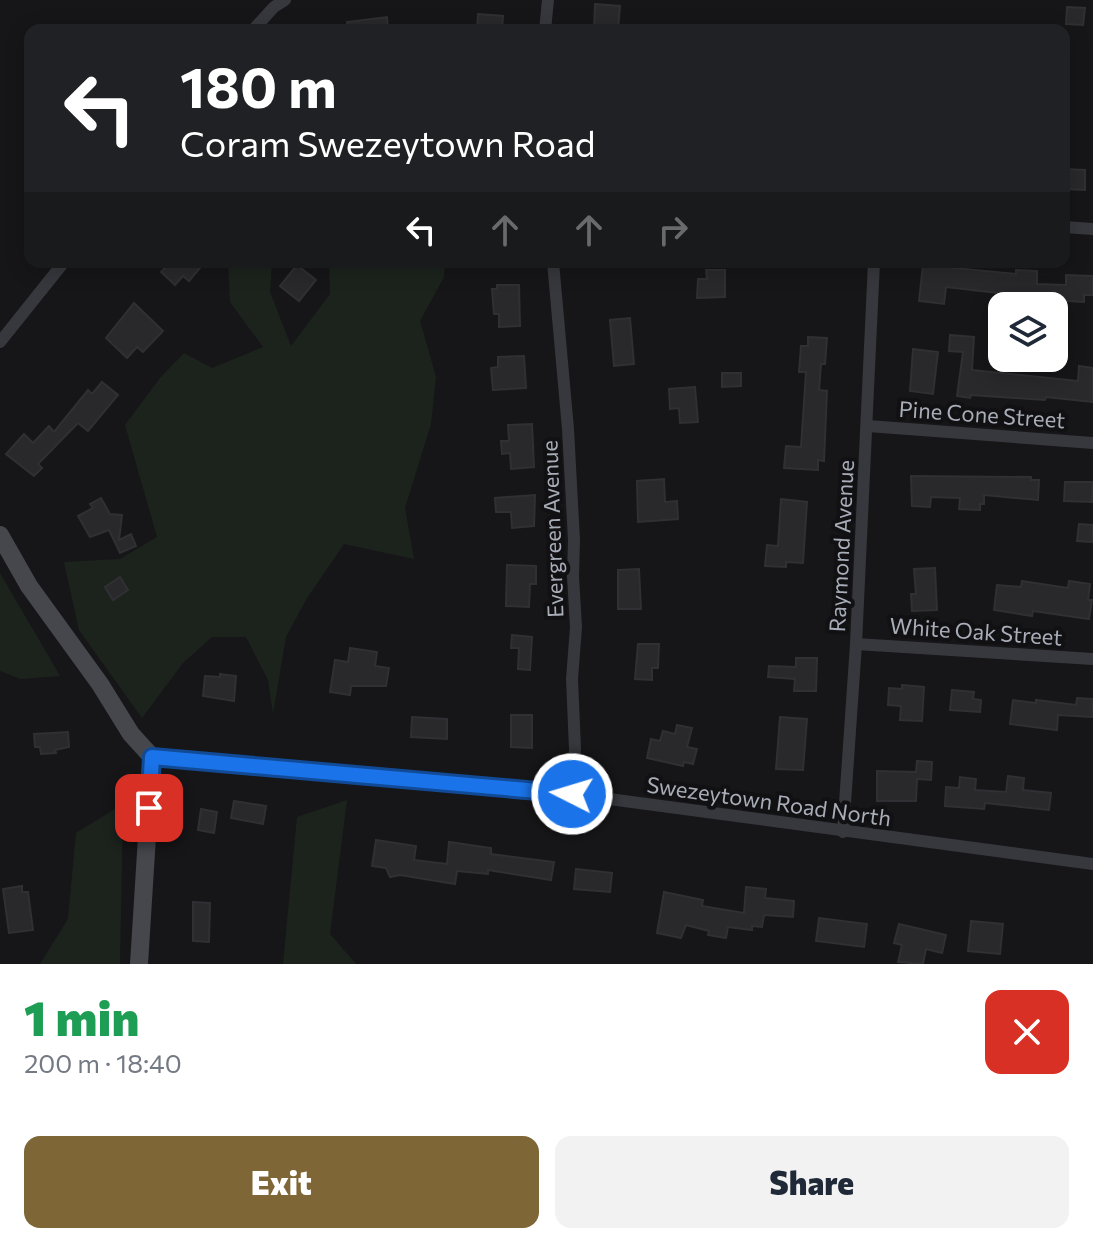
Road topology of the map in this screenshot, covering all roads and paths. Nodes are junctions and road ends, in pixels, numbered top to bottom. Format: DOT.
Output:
graph roads {
  1 [pos="285,0"];
  2 [pos="548,0"];
  3 [pos="258,24"];
  4 [pos="546,24"];
  5 [pos="1070,227"];
  6 [pos="1093,229"];
  7 [pos="59,268"];
  8 [pos="554,268"];
  9 [pos="874,268"];
  10 [pos="0,342"];
  11 [pos="868,426"];
  12 [pos="1093,443"];
  13 [pos="0,535"];
  14 [pos="856,644"];
  15 [pos="1093,659"];
  16 [pos="152,757"];
  17 [pos="572,794"];
  18 [pos="843,832"];
  19 [pos="1093,864"];
  20 [pos="139,964"];
  1 -- 3 [label="street"];
  2 -- 4 [label="street"];
  5 -- 6 [label="street"];
  7 -- 10 [label="street"];
  8 -- 17 [label="street, Evergreen Avenue"];
  9 -- 11 [label="street, Raymond Avenue"];
  11 -- 12 [label="street, Pine Cone Street"];
  11 -- 14 [label="street, Raymond Avenue"];
  13 -- 16 [label="street"];
  14 -- 15 [label="street, White Oak Street"];
  14 -- 18 [label="street, Raymond Avenue"];
  16 -- 17 [label="street, Swezeytown Road North"];
  16 -- 20 [label="street"];
  17 -- 18 [label="street, Swezeytown Road North"];
  18 -- 19 [label="street, Swezeytown Road North"];
}
